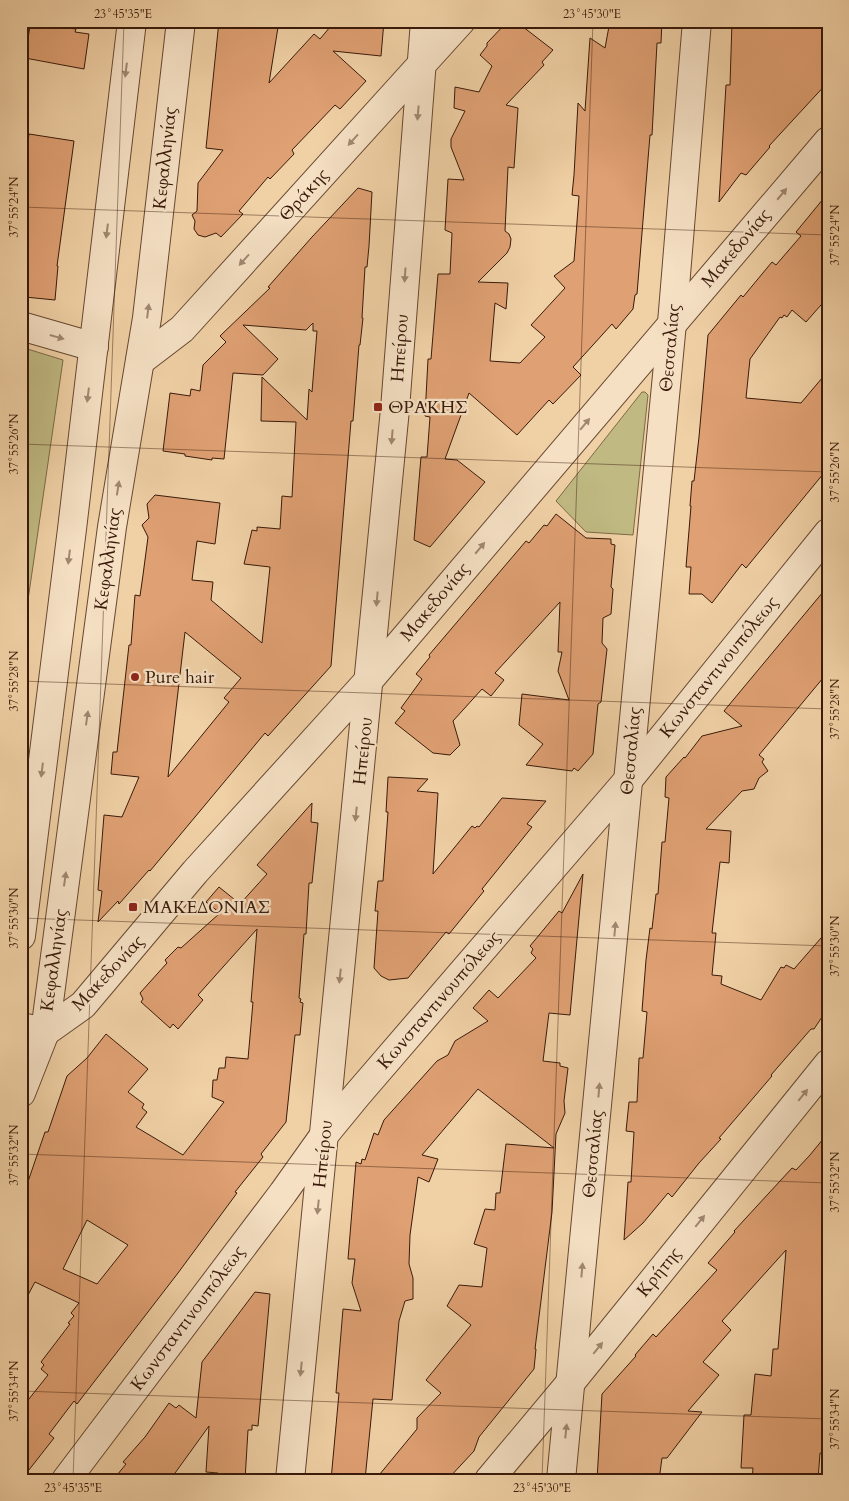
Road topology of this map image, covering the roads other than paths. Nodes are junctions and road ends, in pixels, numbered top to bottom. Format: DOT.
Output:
graph roads {
  1 [pos="132,21"];
  2 [pos="180,21"];
  3 [pos="425,21"];
  4 [pos="461,21"];
  5 [pos="697,21"];
  6 [pos="421,65"];
  7 [pos="828,140"];
  8 [pos="672,323"];
  9 [pos="21,326"];
  10 [pos="94,347"];
  11 [pos="140,361"];
  12 [pos="828,533"];
  13 [pos="370,679"];
  14 [pos="629,779"];
  15 [pos="21,936"];
  16 [pos="33,1029"];
  17 [pos="828,1064"];
  18 [pos="21,1094"];
  19 [pos="325,1134"];
  20 [pos="571,1382"];
  21 [pos="66,1480"];
  22 [pos="290,1480"];
  23 [pos="489,1480"];
  24 [pos="561,1480"];
  1 -- 10 [label="street, Κεφαλληνίας, one-way"];
  11 -- 2 [label="street, Κεφαλληνίας, one-way"];
  3 -- 6 [label="street, Ηπείρου"];
  4 -- 6 [label="street, Θράκης"];
  5 -- 8 [label="street, Θεσσαλίας"];
  6 -- 11 [label="street, Θράκης, one-way"];
  6 -- 13 [label="street, Ηπείρου, one-way"];
  8 -- 7 [label="street, Μακεδονίας, one-way"];
  13 -- 8 [label="street, Μακεδονίας, one-way"];
  8 -- 14 [label="street, Θεσσαλίας"];
  9 -- 10 [label="street, one-way"];
  10 -- 15 [label="street, Κεφαλληνίας, one-way"];
  16 -- 11 [label="street, Κεφαλληνίας, one-way"];
  12 -- 14 [label="street, Κωνσταντινουπόλεως"];
  13 -- 16 [label="street, Μακεδονίας"];
  13 -- 19 [label="street, Ηπείρου, one-way"];
  14 -- 19 [label="street, Κωνσταντινουπόλεως"];
  20 -- 14 [label="street, Θεσσαλίας, one-way"];
  16 -- 18 [label="street, Κεφαλληνίας"];
  20 -- 17 [label="street, Κρήτης, one-way"];
  19 -- 21 [label="street, Κωνσταντινουπόλεως"];
  19 -- 22 [label="street, Ηπείρου, one-way"];
  20 -- 23 [label="street, Κρήτης"];
  24 -- 20 [label="street, Θεσσαλίας, one-way"];
}
